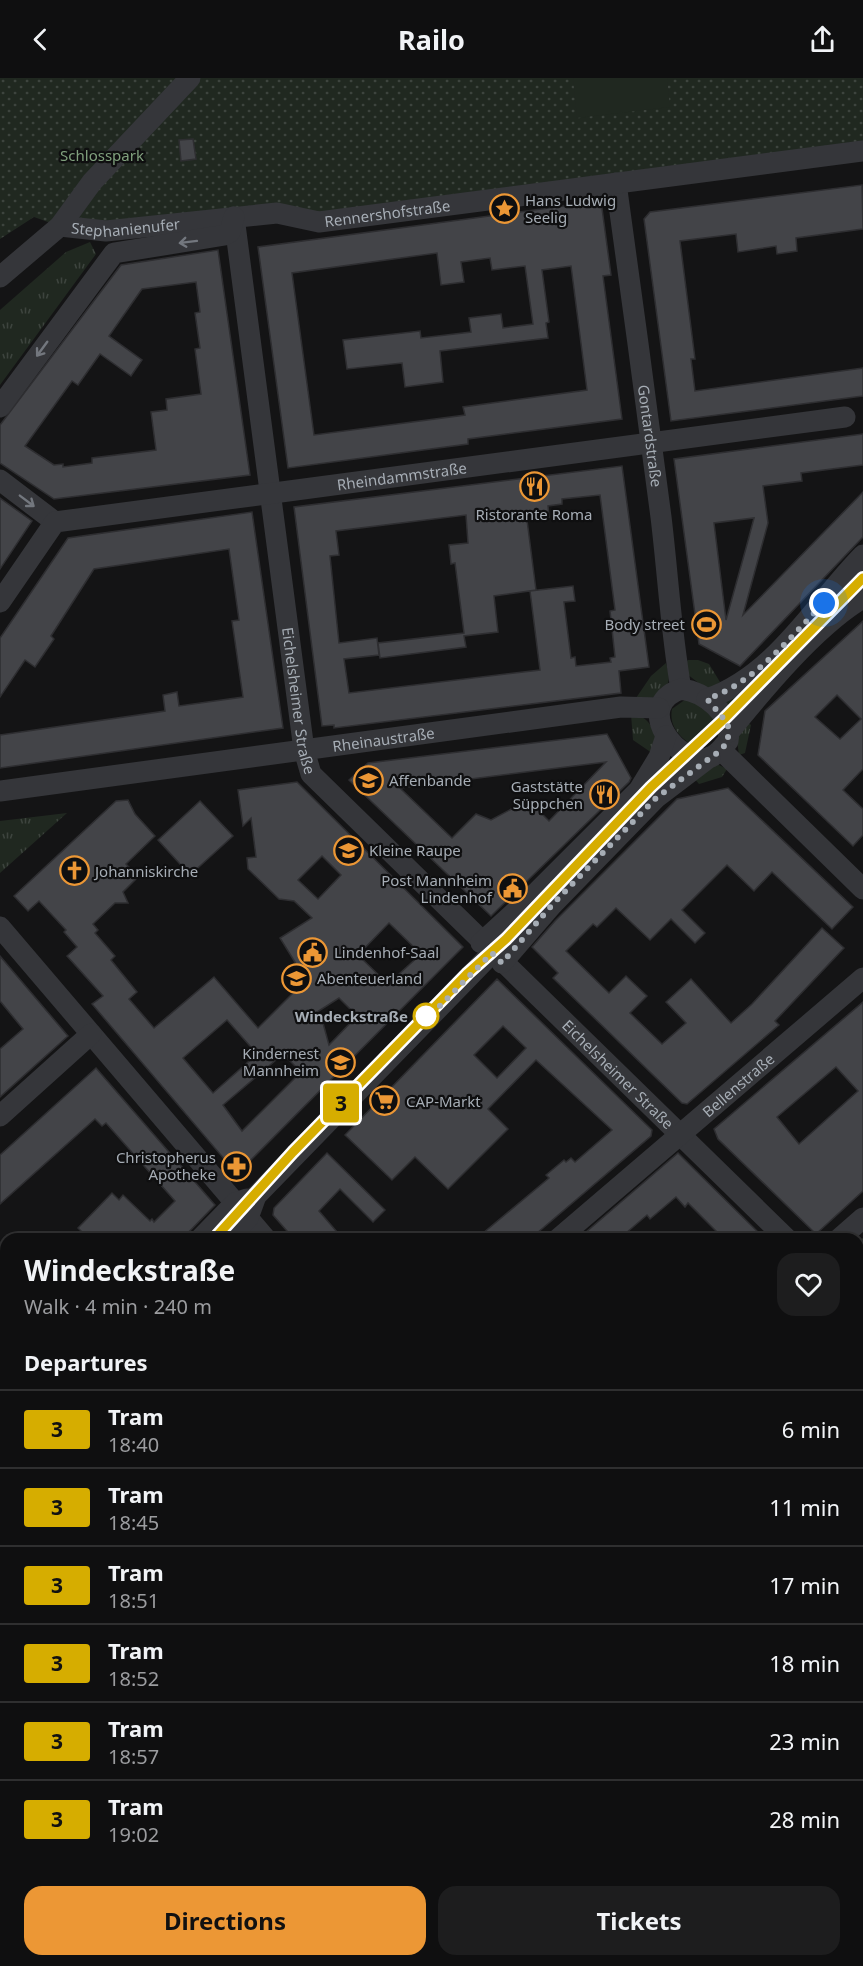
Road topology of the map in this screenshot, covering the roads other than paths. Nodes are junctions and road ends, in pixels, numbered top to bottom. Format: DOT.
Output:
graph roads {
  1 [pos="190,78"];
  2 [pos="863,151"];
  3 [pos="616,183"];
  4 [pos="234,217"];
  5 [pos="60,226"];
  6 [pos="0,278"];
  7 [pos="0,407"];
  8 [pos="845,417"];
  9 [pos="652,441"];
  10 [pos="0,480"];
  11 [pos="271,494"];
  12 [pos="55,522"];
  13 [pos="863,555"];
  14 [pos="863,598"];
  15 [pos="0,602"];
  16 [pos="681,689"];
  17 [pos="707,699"];
  18 [pos="659,708"];
  19 [pos="666,735"];
  20 [pos="720,746"];
  21 [pos="304,750"];
  22 [pos="0,791"];
  23 [pos="863,889"];
  24 [pos="0,927"];
  25 [pos="492,953"];
  26 [pos="863,978"];
  27 [pos="91,1034"];
  28 [pos="0,1116"];
  29 [pos="680,1135"];
  30 [pos="241,1210"];
  31 [pos="863,1218"];
  32 [pos="208,1233"];
  33 [pos="230,1233"];
  34 [pos="261,1233"];
  35 [pos="565,1233"];
  36 [pos="781,1233"];
  37 [pos="845,1233"];
  1 -- 5 [label="street"];
  2 -- 3 [label="street, Rennershofstraße"];
  3 -- 4 [label="street, Rennershofstraße"];
  3 -- 9 [label="street, Gontardstraße"];
  4 -- 5 [label="street, Stephanienufer"];
  4 -- 7 [label="street, one-way"];
  4 -- 11 [label="street, Eichelsheimer Straße"];
  5 -- 6 [label="street, Stephanienufer"];
  8 -- 9 [label="street, Rheindammstraße"];
  9 -- 11 [label="street, Rheindammstraße"];
  9 -- 16 [label="street, Gontardstraße"];
  10 -- 12 [label="street, one-way"];
  11 -- 12 [label="street, Rheindammstraße"];
  11 -- 21 [label="street, Eichelsheimer Straße"];
  12 -- 15 [label="street"];
  13 -- 17 [label="street"];
  14 -- 20 [label="street"];
  16 -- 17 [label="street"];
  16 -- 18 [label="street"];
  17 -- 20 [label="street"];
  18 -- 19 [label="street"];
  18 -- 21 [label="street, Rheinaustraße"];
  19 -- 20 [label="street"];
  19 -- 25 [label="street"];
  20 -- 23 [label="street"];
  20 -- 25 [label="street"];
  21 -- 22 [label="street, Rheinaustraße"];
  21 -- 25 [label="street, Eichelsheimer Straße"];
  24 -- 27 [label="street"];
  25 -- 29 [label="street, Eichelsheimer Straße"];
  25 -- 30 [label="street"];
  26 -- 29 [label="street, Bellenstraße"];
  27 -- 28 [label="street"];
  27 -- 30 [label="street"];
  29 -- 35 [label="street, Bellenstraße"];
  29 -- 36 [label="street, Eichelsheimer Straße"];
  30 -- 32 [label="street"];
  30 -- 33 [label="street"];
  30 -- 34 [label="street"];
  31 -- 37 [label="street"];
}
